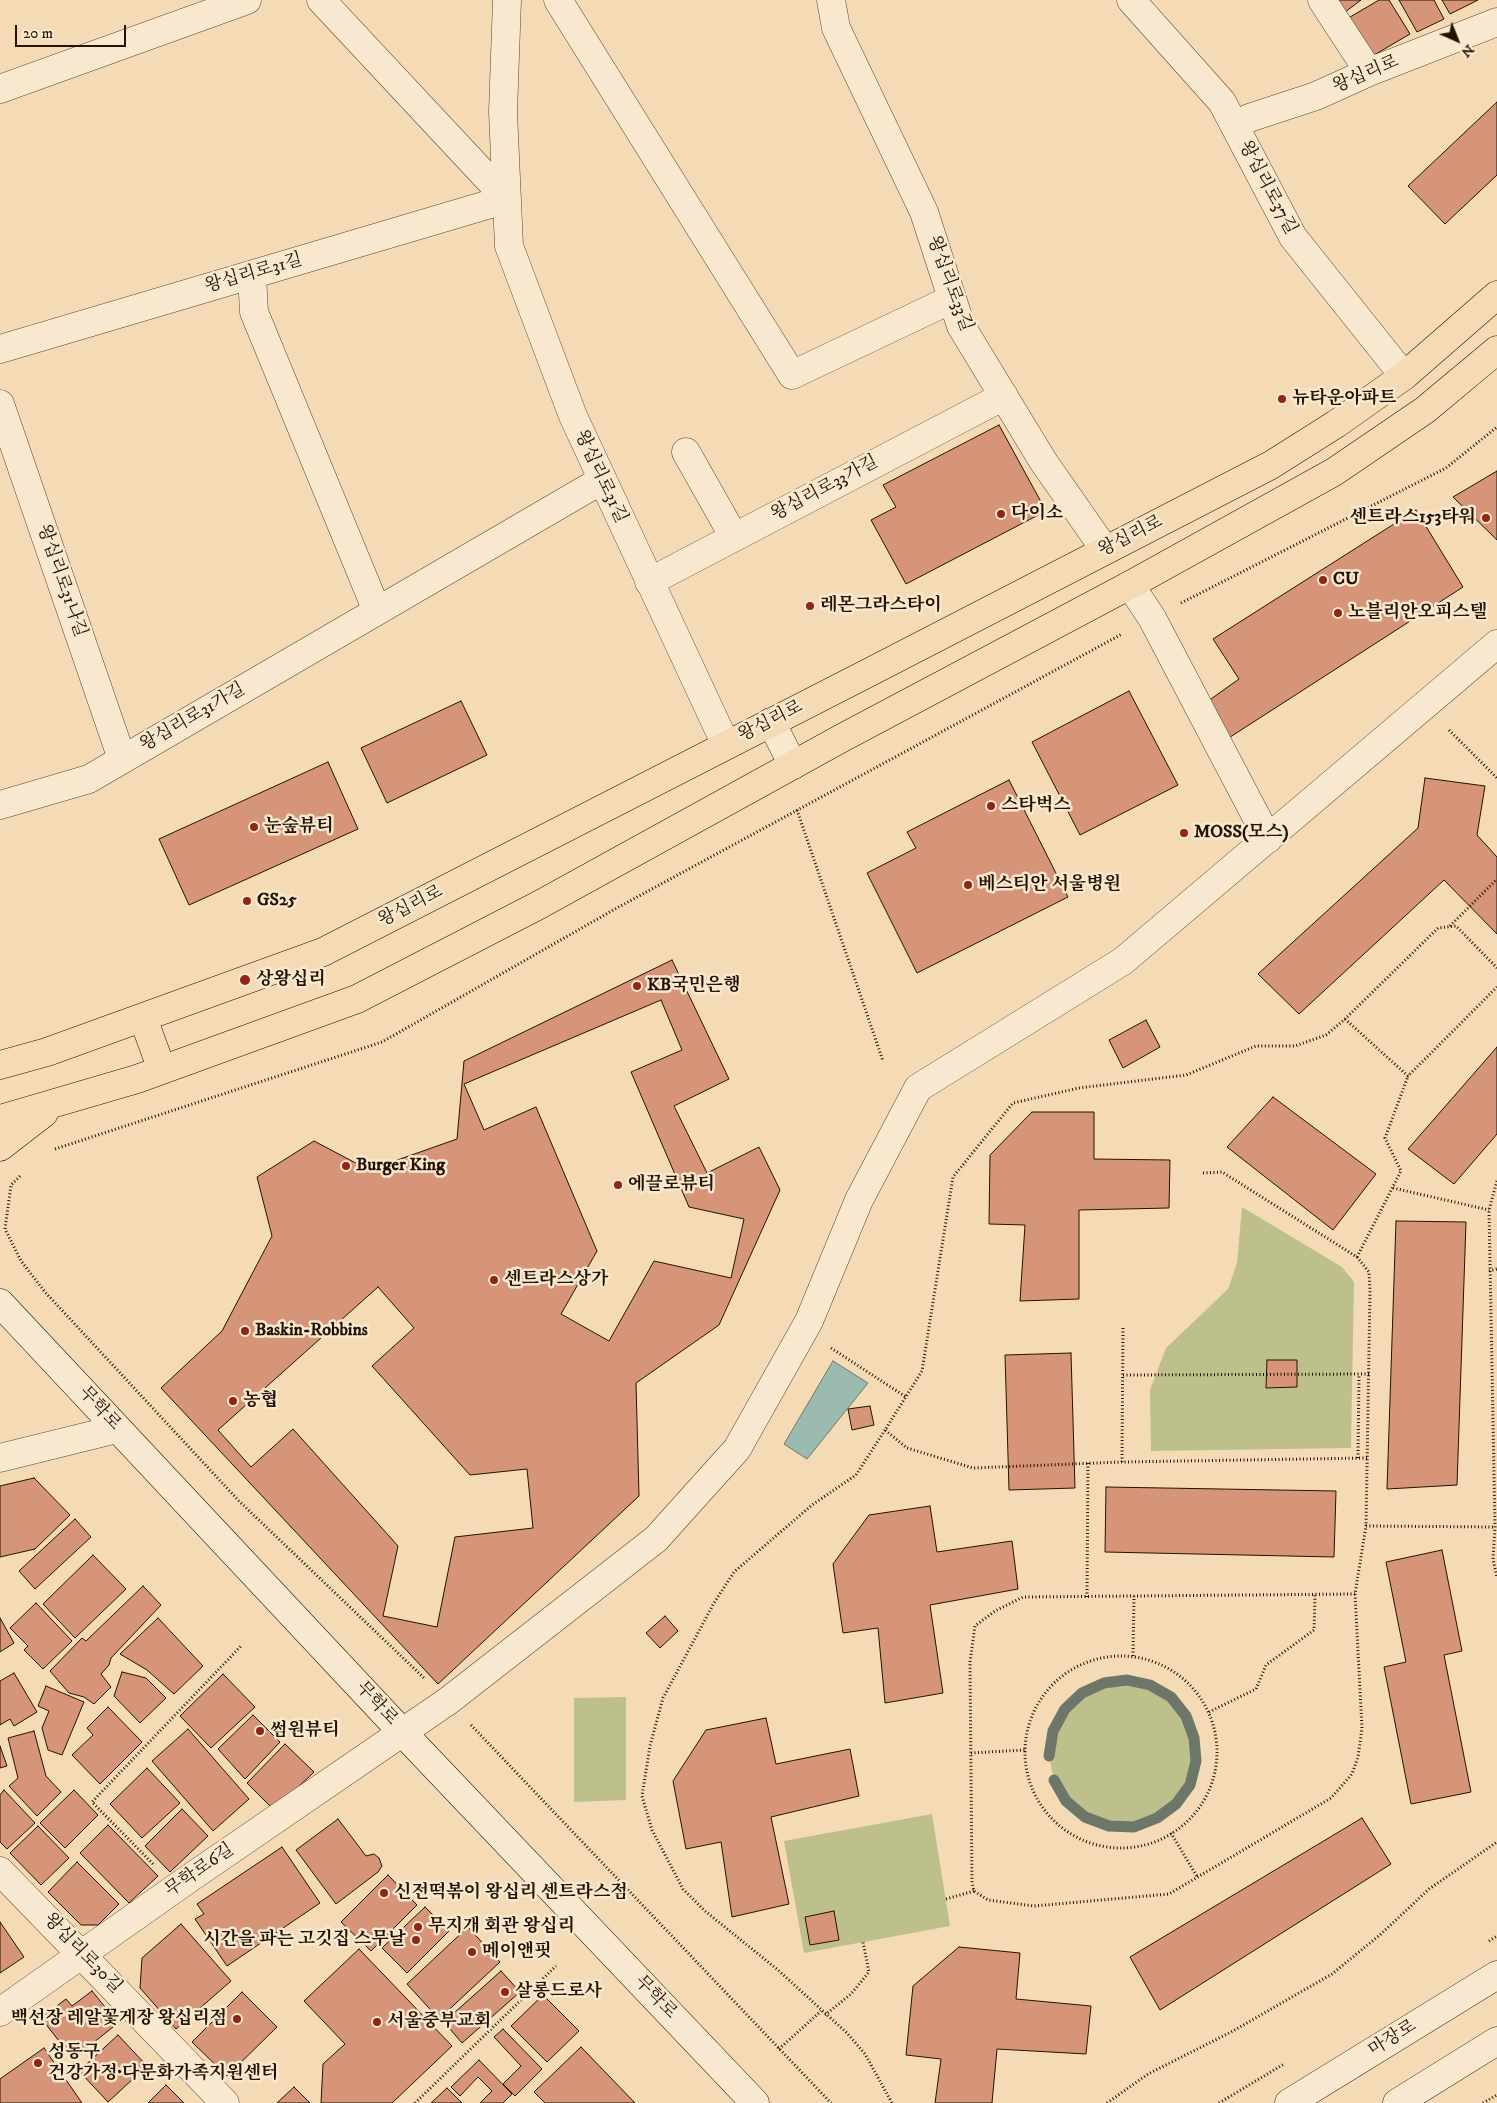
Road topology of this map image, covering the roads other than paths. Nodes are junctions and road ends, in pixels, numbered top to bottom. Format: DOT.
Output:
graph roads {
  1 [pos="248,0"];
  2 [pos="321,0"];
  3 [pos="507,0"];
  4 [pos="558,0"];
  5 [pos="831,0"];
  6 [pos="1131,0"];
  7 [pos="1322,0"];
  8 [pos="1497,22"];
  9 [pos="1369,72"];
  10 [pos="0,88"];
  11 [pos="1235,126"];
  12 [pos="507,199"];
  13 [pos="252,275"];
  14 [pos="1497,295"];
  15 [pos="952,299"];
  16 [pos="0,349"];
  17 [pos="1497,350"];
  18 [pos="1404,376"];
  19 [pos="1004,396"];
  20 [pos="0,404"];
  21 [pos="686,452"];
  22 [pos="602,480"];
  23 [pos="734,537"];
  24 [pos="1104,550"];
  25 [pos="649,582"];
  26 [pos="1130,586"];
  27 [pos="377,611"];
  28 [pos="1497,644"];
  29 [pos="771,722"];
  30 [pos="726,745"];
  31 [pos="122,759"];
  32 [pos="793,765"];
  33 [pos="0,805"];
  34 [pos="1268,839"];
  35 [pos="143,1018"];
  36 [pos="0,1065"];
  37 [pos="162,1070"];
  38 [pos="61,1102"];
  39 [pos="0,1119"];
  40 [pos="0,1147"];
  41 [pos="0,1303"];
  42 [pos="117,1429"];
  43 [pos="0,1458"];
  44 [pos="403,1733"];
  45 [pos="0,1871"];
  46 [pos="82,1954"];
  47 [pos="1497,1975"];
  48 [pos="0,2012"];
  49 [pos="1497,2041"];
  50 [pos="225,2103"];
  51 [pos="755,2103"];
  52 [pos="1289,2103"];
  53 [pos="1397,2103"];
  1 -- 10 [label="street"];
  2 -- 12 [label="street"];
  3 -- 12 [label="street, 왕십리로31길"];
  4 -- 15 [label="street"];
  5 -- 15 [label="street, 왕십리로33길"];
  6 -- 11 [label="street, 왕십리로37길"];
  7 -- 9 [label="street"];
  8 -- 9 [label="street, 왕십리로"];
  9 -- 11 [label="street, 왕십리로"];
  11 -- 18 [label="street, 왕십리로37길"];
  12 -- 13 [label="street, 왕십리로31길"];
  12 -- 22 [label="street, 왕십리로31길"];
  13 -- 16 [label="street, 왕십리로31길"];
  13 -- 27 [label="street"];
  14 -- 18 [label="main road, 왕십리로"];
  15 -- 19 [label="street, 왕십리로33길"];
  17 -- 26 [label="main road"];
  18 -- 24 [label="main road, 왕십리로"];
  19 -- 23 [label="street, 왕십리로33가길"];
  19 -- 24 [label="street, 왕십리로33길"];
  20 -- 31 [label="street, 왕십리로31나길"];
  21 -- 23 [label="street"];
  22 -- 25 [label="street, 왕십리로31길"];
  22 -- 27 [label="street, 왕십리로31가길"];
  23 -- 25 [label="street, 왕십리로33가길"];
  24 -- 29 [label="main road, 왕십리로"];
  25 -- 30 [label="street, 왕십리로31길"];
  26 -- 32 [label="main road"];
  26 -- 34 [label="street"];
  27 -- 31 [label="street, 왕십리로31가길"];
  28 -- 34 [label="street, 무학로6길"];
  29 -- 30 [label="main road, 왕십리로"];
  29 -- 32 [label="street"];
  30 -- 35 [label="main road, 왕십리로"];
  31 -- 33 [label="street, 왕십리로31가길"];
  32 -- 37 [label="main road"];
  34 -- 44 [label="street, 무학로6길"];
  35 -- 36 [label="main road, 왕십리로"];
  35 -- 37 [label="main road"];
  37 -- 38 [label="main road"];
  38 -- 39 [label="main road"];
  38 -- 40 [label="main road"];
  41 -- 42 [label="street, 무학로"];
  42 -- 43 [label="street"];
  42 -- 44 [label="street, 무학로"];
  44 -- 46 [label="street, 무학로6길"];
  44 -- 51 [label="street, 무학로"];
  45 -- 46 [label="street, 왕십리로30길"];
  46 -- 48 [label="street, 무학로6길"];
  46 -- 50 [label="street, 왕십리로30길"];
  47 -- 52 [label="street, 마장로"];
  49 -- 53 [label="street"];
}
